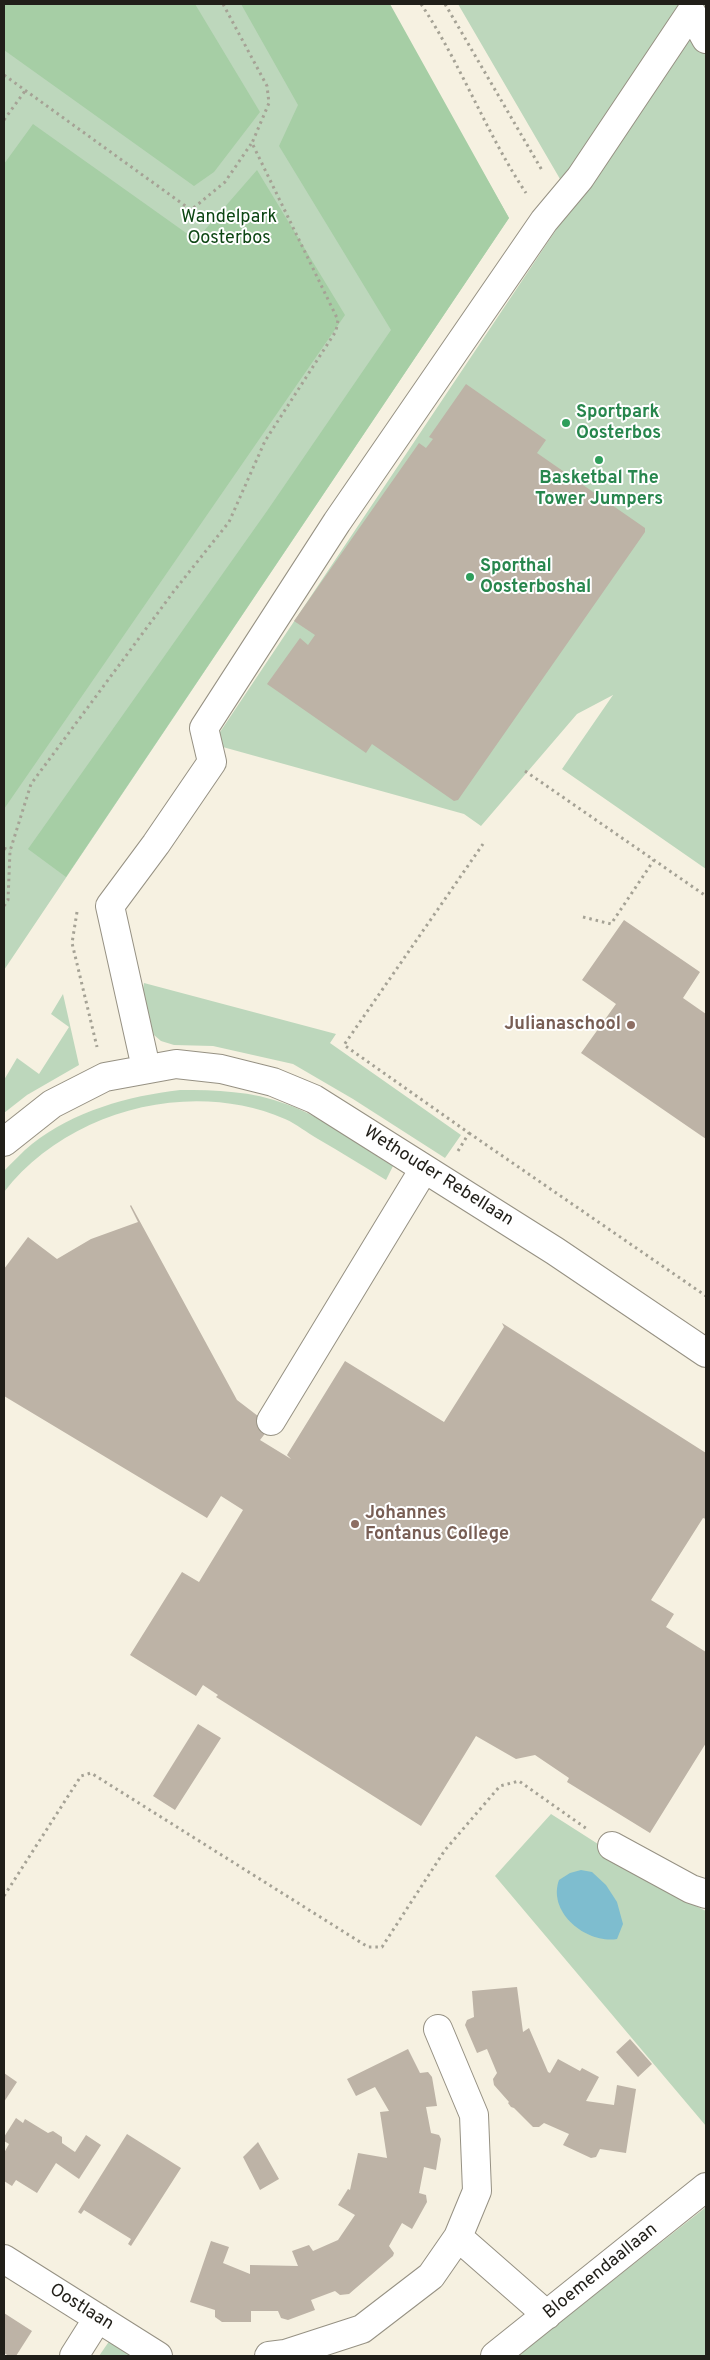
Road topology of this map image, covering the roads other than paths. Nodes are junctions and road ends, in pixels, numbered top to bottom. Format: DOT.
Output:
graph roads {
  1 [pos="706,39"];
  2 [pos="146,1068"];
  3 [pos="4,1142"];
  4 [pos="432,1174"];
  5 [pos="706,1353"];
  6 [pos="271,1421"];
  7 [pos="612,1846"];
  8 [pos="706,1894"];
  9 [pos="438,2029"];
  10 [pos="706,2186"];
  11 [pos="458,2237"];
  12 [pos="4,2259"];
  13 [pos="547,2315"];
  14 [pos="98,2318"];
  15 [pos="74,2356"];
  16 [pos="158,2356"];
  17 [pos="270,2356"];
  18 [pos="495,2356"];
  1 -- 2 [label="street"];
  2 -- 3 [label="street, Wethouder Rebellaan"];
  2 -- 4 [label="street, Wethouder Rebellaan"];
  4 -- 5 [label="street, Wethouder Rebellaan"];
  4 -- 6 [label="street"];
  7 -- 8 [label="street"];
  9 -- 11 [label="street"];
  10 -- 13 [label="street, Bloemendaallaan"];
  11 -- 13 [label="street"];
  11 -- 17 [label="street"];
  12 -- 14 [label="street, Oostlaan"];
  13 -- 18 [label="street, Bloemendaallaan"];
  14 -- 15 [label="street"];
  14 -- 16 [label="street, Oostlaan"];
}
